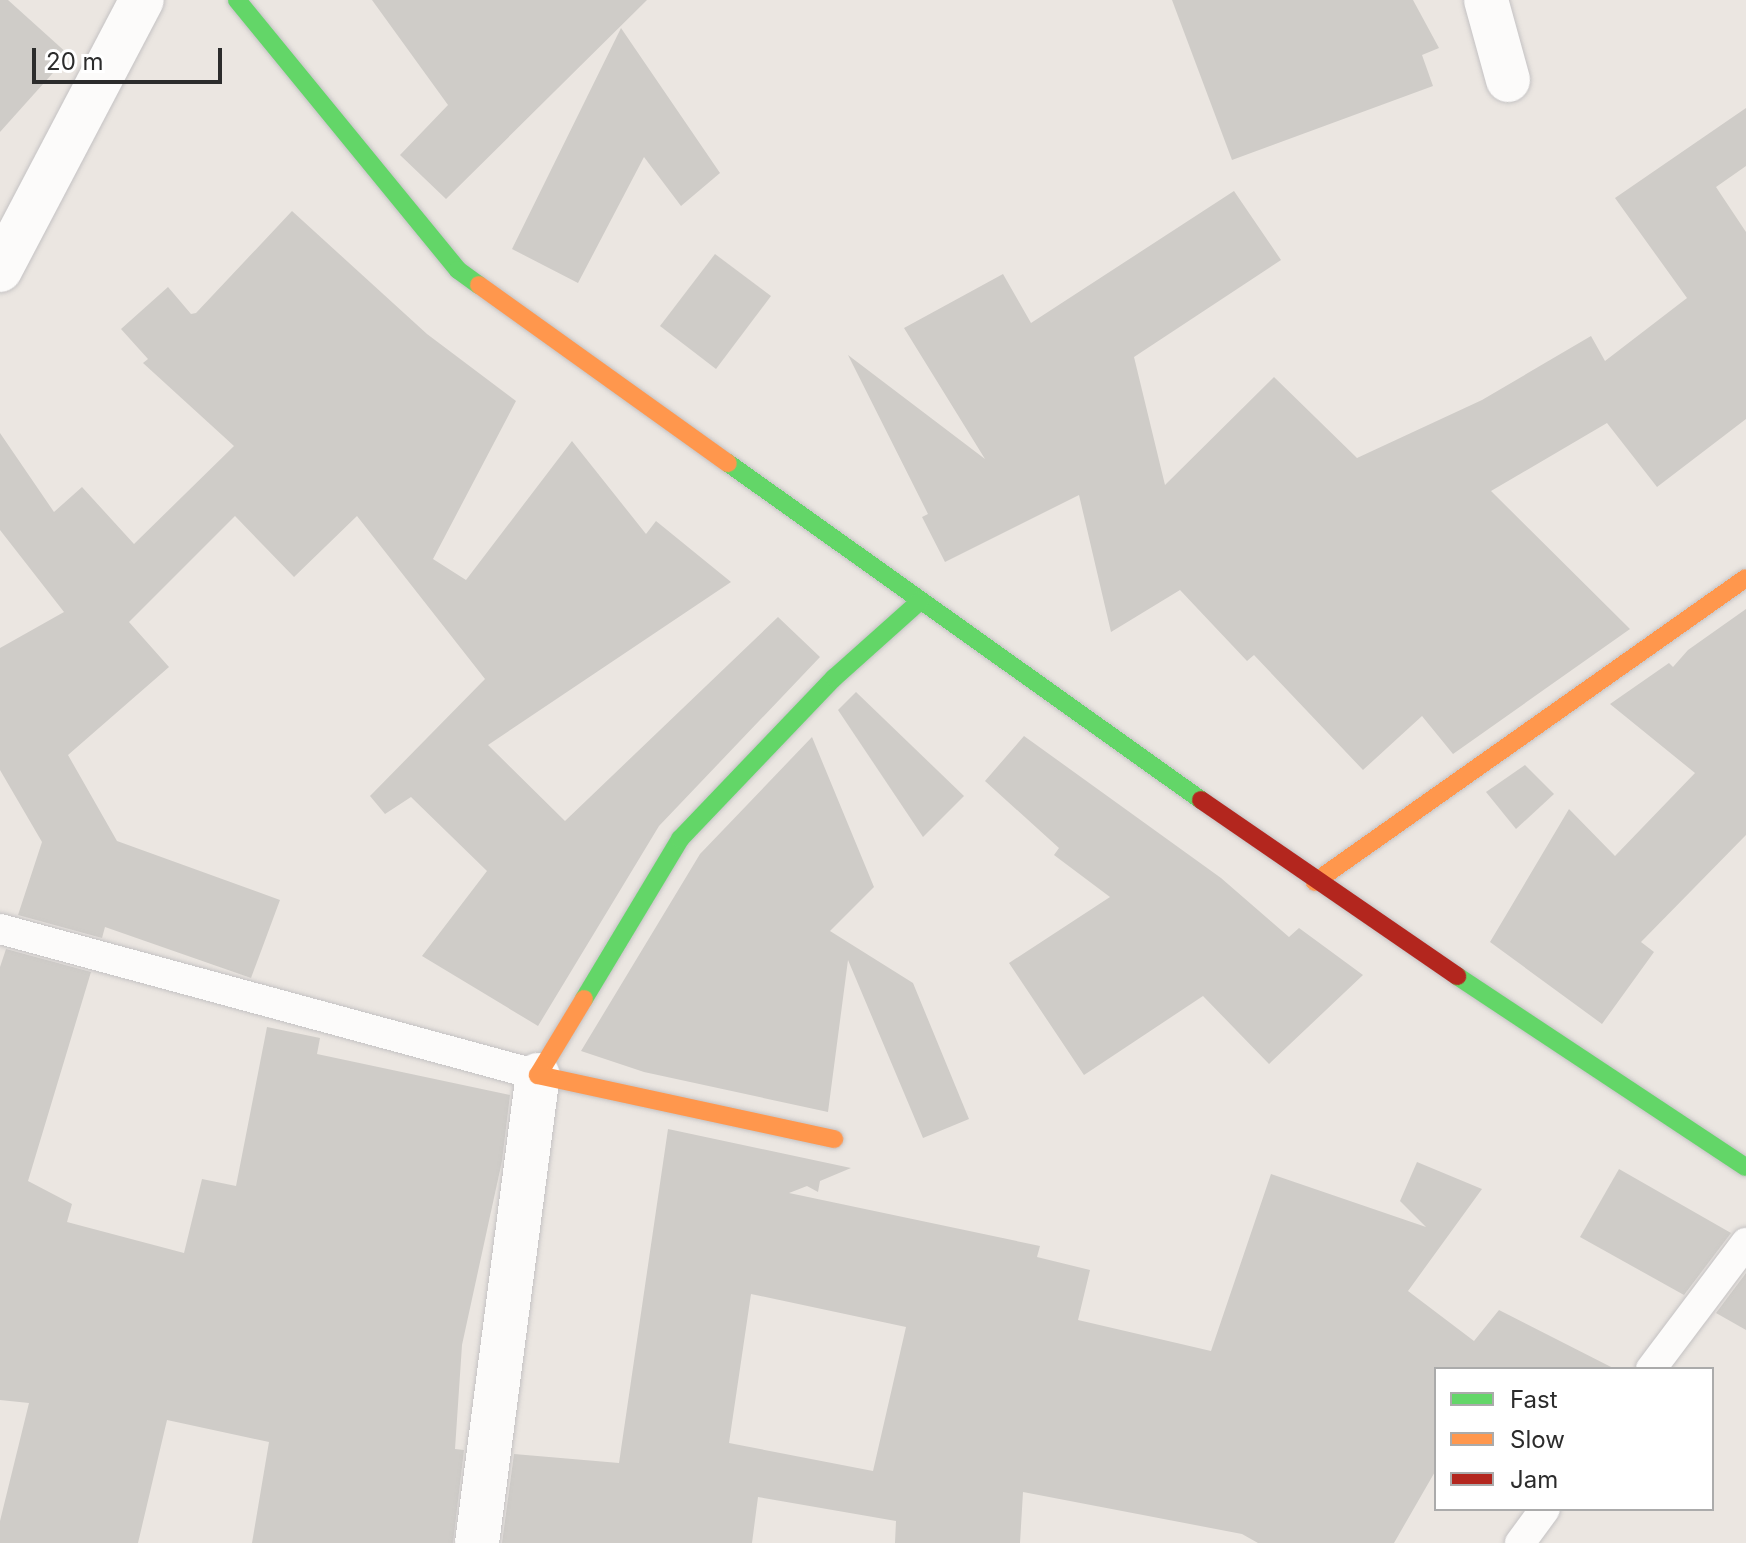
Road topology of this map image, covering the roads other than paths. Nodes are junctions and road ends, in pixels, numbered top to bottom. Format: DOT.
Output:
graph roads {
  1 [pos="142,0"];
  2 [pos="237,0"];
  3 [pos="1486,0"];
  4 [pos="1508,80"];
  5 [pos="0,270"];
  6 [pos="1746,578"];
  7 [pos="920,601"];
  8 [pos="1315,882"];
  9 [pos="0,929"];
  10 [pos="538,1075"];
  11 [pos="834,1139"];
  12 [pos="1746,1167"];
  13 [pos="1746,1243"];
  14 [pos="1653,1367"];
  15 [pos="1544,1511"];
  16 [pos="477,1543"];
  17 [pos="1520,1543"];
  1 -- 5 [label="street"];
  2 -- 7 [label="street"];
  3 -- 4 [label="street"];
  6 -- 8 [label="street"];
  7 -- 8 [label="street"];
  7 -- 10 [label="street"];
  8 -- 12 [label="street"];
  9 -- 10 [label="lane"];
  10 -- 11 [label="street"];
  10 -- 16 [label="street"];
  13 -- 14 [label="lane"];
  15 -- 17 [label="lane"];
}
